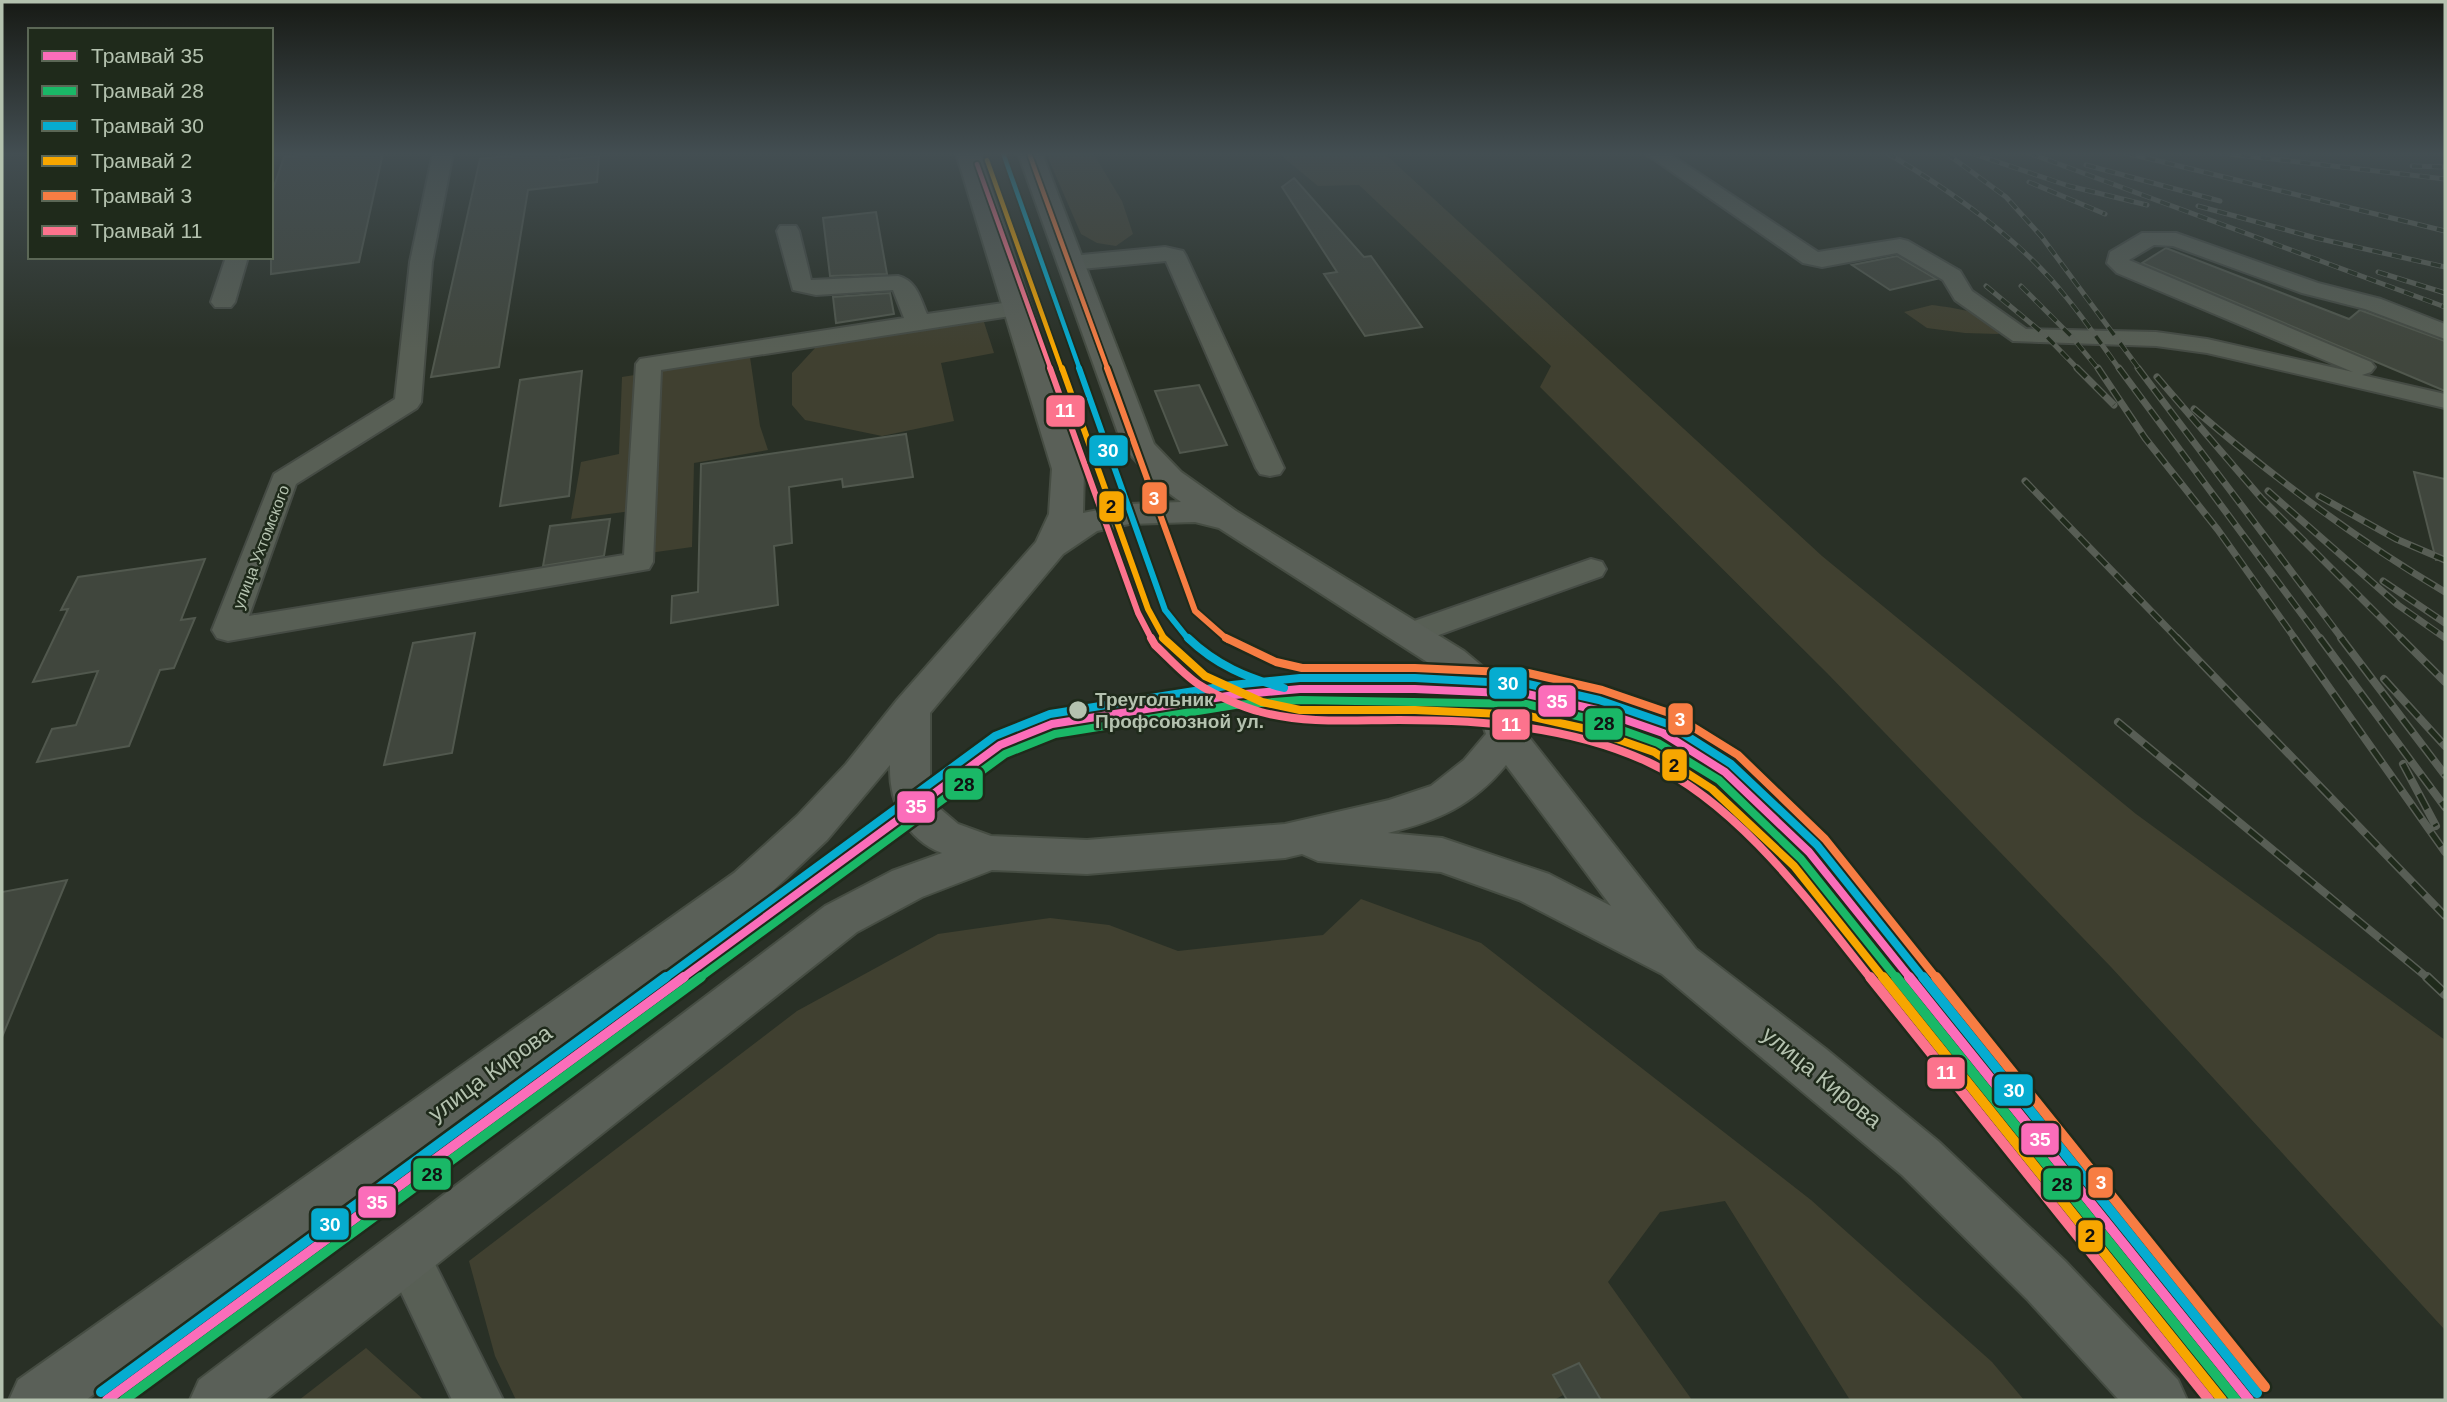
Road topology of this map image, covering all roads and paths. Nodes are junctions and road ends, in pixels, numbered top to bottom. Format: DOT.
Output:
graph roads {
  1 [pos="430,218"];
  2 [pos="989,218"];
  3 [pos="1054,218"];
  4 [pos="1752,218"];
  5 [pos="789,231"];
  6 [pos="236,259"];
  7 [pos="1071,263"];
  8 [pos="223,302"];
  9 [pos="1017,308"];
  10 [pos="918,323"];
  11 [pos="2445,332"];
  12 [pos="2444,401"];
  13 [pos="1270,468"];
  14 [pos="1230,520"];
  15 [pos="1051,546"];
  16 [pos="1591,569"];
  17 [pos="1411,634"];
  18 [pos="911,710"];
  19 [pos="1507,737"];
  20 [pos="1285,841"];
  21 [pos="990,853"];
  22 [pos="1680,963"];
  23 [pos="406,1254"];
  24 [pos="38,1400"];
  25 [pos="219,1400"];
  26 [pos="478,1400"];
  27 [pos="2158,1400"];
  1 -- 10 [label="street, улица Ухтомского"];
  2 -- 9 [label="main road"];
  3 -- 7 [label="main road, улица Кирова"];
  4 -- 12 [label="street"];
  5 -- 10 [label="street"];
  6 -- 8 [label="street"];
  7 -- 13 [label="street"];
  7 -- 14 [label="main road, улица Кирова"];
  9 -- 10 [label="street"];
  9 -- 15 [label="main road"];
  11 -- 12 [label="street"];
  14 -- 15 [label="main road"];
  14 -- 17 [label="main road, улица Кирова"];
  15 -- 18 [label="main road, улица Кирова"];
  16 -- 17 [label="lane"];
  17 -- 19 [label="main road, улица Кирова"];
  18 -- 21 [label="main road"];
  18 -- 24 [label="main road, улица Кирова"];
  19 -- 20 [label="main road"];
  19 -- 22 [label="main road, улица Кирова"];
  20 -- 21 [label="main road"];
  20 -- 22 [label="main road"];
  21 -- 23 [label="main road"];
  22 -- 27 [label="main road, улица Кирова"];
  23 -- 25 [label="main road"];
  23 -- 26 [label="street"];
}
